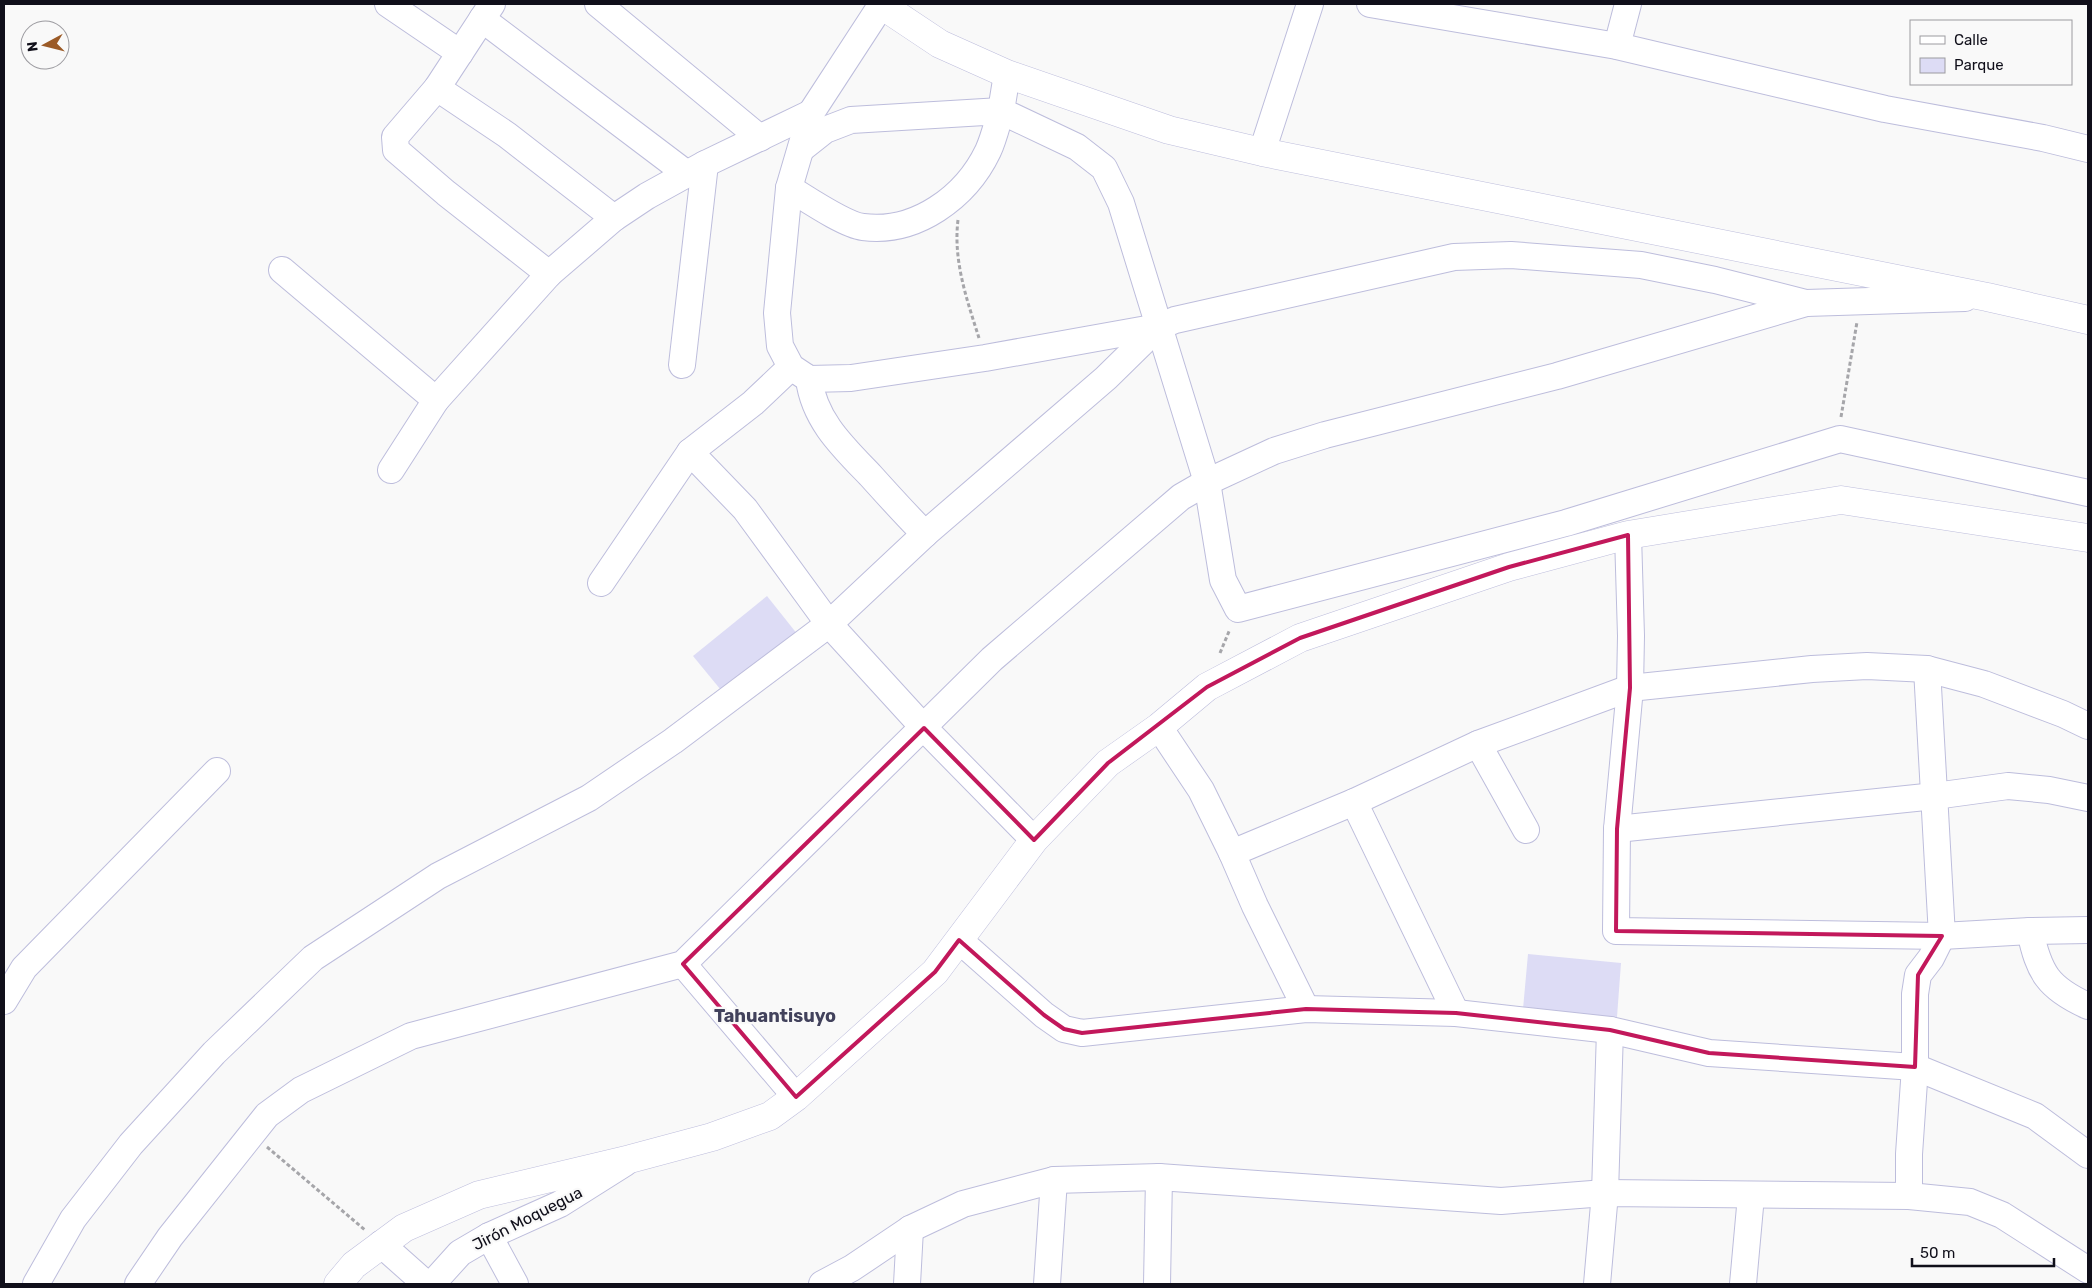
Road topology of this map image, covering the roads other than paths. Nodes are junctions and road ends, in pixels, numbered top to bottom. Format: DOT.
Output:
graph roads {
  1 [pos="388,4"];
  2 [pos="598,4"];
  3 [pos="881,4"];
  4 [pos="1310,4"];
  5 [pos="1370,4"];
  6 [pos="1628,4"];
  7 [pos="487,11"];
  8 [pos="1618,46"];
  9 [pos="460,52"];
  10 [pos="1008,74"];
  11 [pos="437,88"];
  12 [pos="1000,111"];
  13 [pos="811,113"];
  14 [pos="760,138"];
  15 [pos="801,149"];
  16 [pos="2088,149"];
  17 [pos="1262,152"];
  18 [pos="696,169"];
  19 [pos="790,188"];
  20 [pos="614,218"];
  21 [pos="282,270"];
  22 [pos="549,274"];
  23 [pos="1987,297"];
  24 [pos="1806,303"];
  25 [pos="2088,320"];
  26 [pos="1158,327"];
  27 [pos="682,365"];
  28 [pos="800,373"];
  29 [pos="436,400"];
  30 [pos="690,452"];
  31 [pos="391,470"];
  32 [pos="1208,482"];
  33 [pos="2088,493"];
  34 [pos="925,534"];
  35 [pos="1628,536"];
  36 [pos="2088,538"];
  37 [pos="601,583"];
  38 [pos="829,624"];
  39 [pos="1927,669"];
  40 [pos="1630,688"];
  41 [pos="2088,726"];
  42 [pos="1159,727"];
  43 [pos="924,728"];
  44 [pos="1478,744"];
  45 [pos="217,771"];
  46 [pos="1935,796"];
  47 [pos="2088,798"];
  48 [pos="1354,802"];
  49 [pos="1616,828"];
  50 [pos="1526,830"];
  51 [pos="1034,840"];
  52 [pos="1232,853"];
  53 [pos="2088,930"];
  54 [pos="2030,931"];
  55 [pos="1942,936"];
  56 [pos="959,940"];
  57 [pos="683,964"];
  58 [pos="4,1001"];
  59 [pos="2088,1006"];
  60 [pos="1306,1009"];
  61 [pos="1456,1013"];
  62 [pos="1610,1030"];
  63 [pos="1915,1067"];
  64 [pos="796,1097"];
  65 [pos="2088,1155"];
  66 [pos="630,1159"];
  67 [pos="1159,1177"];
  68 [pos="1054,1180"];
  69 [pos="1605,1193"];
  70 [pos="1751,1196"];
  71 [pos="1909,1196"];
  72 [pos="910,1229"];
  73 [pos="489,1236"];
  74 [pos="381,1244"];
  75 [pos="2088,1270"];
  76 [pos="36,1284"];
  77 [pos="138,1284"];
  78 [pos="338,1284"];
  79 [pos="426,1284"];
  80 [pos="432,1284"];
  81 [pos="515,1284"];
  82 [pos="822,1284"];
  83 [pos="907,1284"];
  84 [pos="1047,1284"];
  85 [pos="1157,1284"];
  86 [pos="1597,1284"];
  87 [pos="1743,1284"];
  1 -- 9 [label="street"];
  2 -- 14 [label="street"];
  3 -- 10 [label="main road"];
  3 -- 13 [label="street"];
  4 -- 17 [label="street"];
  5 -- 8 [label="street"];
  6 -- 8 [label="street"];
  7 -- 9 [label="street"];
  7 -- 18 [label="street"];
  8 -- 16 [label="street"];
  9 -- 11 [label="street"];
  10 -- 12 [label="street"];
  10 -- 17 [label="main road"];
  11 -- 20 [label="street"];
  11 -- 22 [label="street"];
  12 -- 15 [label="street"];
  12 -- 19 [label="street"];
  12 -- 26 [label="street"];
  13 -- 14 [label="street"];
  13 -- 15 [label="street"];
  14 -- 18 [label="street"];
  15 -- 19 [label="street"];
  17 -- 23 [label="main road"];
  18 -- 20 [label="street"];
  18 -- 27 [label="street"];
  19 -- 28 [label="street"];
  20 -- 22 [label="street"];
  21 -- 29 [label="street"];
  22 -- 29 [label="street"];
  23 -- 24 [label="street"];
  23 -- 25 [label="main road"];
  24 -- 26 [label="street"];
  24 -- 32 [label="street"];
  26 -- 28 [label="street"];
  26 -- 32 [label="street"];
  26 -- 34 [label="street"];
  28 -- 30 [label="street"];
  28 -- 34 [label="street"];
  29 -- 31 [label="street"];
  30 -- 37 [label="street"];
  30 -- 38 [label="street"];
  32 -- 33 [label="street"];
  32 -- 43 [label="street"];
  34 -- 38 [label="street"];
  35 -- 36 [label="main road"];
  35 -- 40 [label="street"];
  35 -- 42 [label="main road"];
  38 -- 43 [label="street"];
  38 -- 76 [label="street"];
  39 -- 40 [label="street"];
  39 -- 41 [label="street"];
  39 -- 46 [label="street"];
  40 -- 44 [label="street"];
  40 -- 49 [label="street"];
  42 -- 51 [label="main road"];
  42 -- 52 [label="street"];
  43 -- 51 [label="street"];
  43 -- 57 [label="street"];
  44 -- 48 [label="street"];
  44 -- 50 [label="street"];
  45 -- 58 [label="street"];
  46 -- 47 [label="street"];
  46 -- 49 [label="street"];
  46 -- 55 [label="street"];
  48 -- 52 [label="street"];
  48 -- 61 [label="street"];
  49 -- 55 [label="street"];
  51 -- 56 [label="main road"];
  52 -- 60 [label="street"];
  53 -- 54 [label="street"];
  54 -- 55 [label="street"];
  54 -- 59 [label="street"];
  55 -- 63 [label="street"];
  56 -- 60 [label="street"];
  56 -- 64 [label="main road"];
  57 -- 64 [label="street"];
  57 -- 77 [label="street"];
  60 -- 61 [label="street"];
  61 -- 62 [label="street"];
  62 -- 63 [label="street"];
  62 -- 69 [label="street"];
  63 -- 65 [label="street"];
  63 -- 71 [label="street"];
  64 -- 66 [label="main road"];
  66 -- 73 [label="street, Jirón Moquegua"];
  66 -- 74 [label="main road"];
  67 -- 68 [label="street"];
  67 -- 69 [label="street"];
  67 -- 85 [label="street"];
  68 -- 72 [label="street"];
  68 -- 84 [label="street"];
  69 -- 70 [label="street"];
  69 -- 86 [label="street"];
  70 -- 71 [label="street"];
  70 -- 87 [label="street"];
  71 -- 75 [label="street"];
  72 -- 82 [label="street"];
  72 -- 83 [label="street"];
  73 -- 80 [label="street, Jirón Moquegua"];
  73 -- 81 [label="street"];
  74 -- 78 [label="main road"];
  74 -- 79 [label="street"];
}
